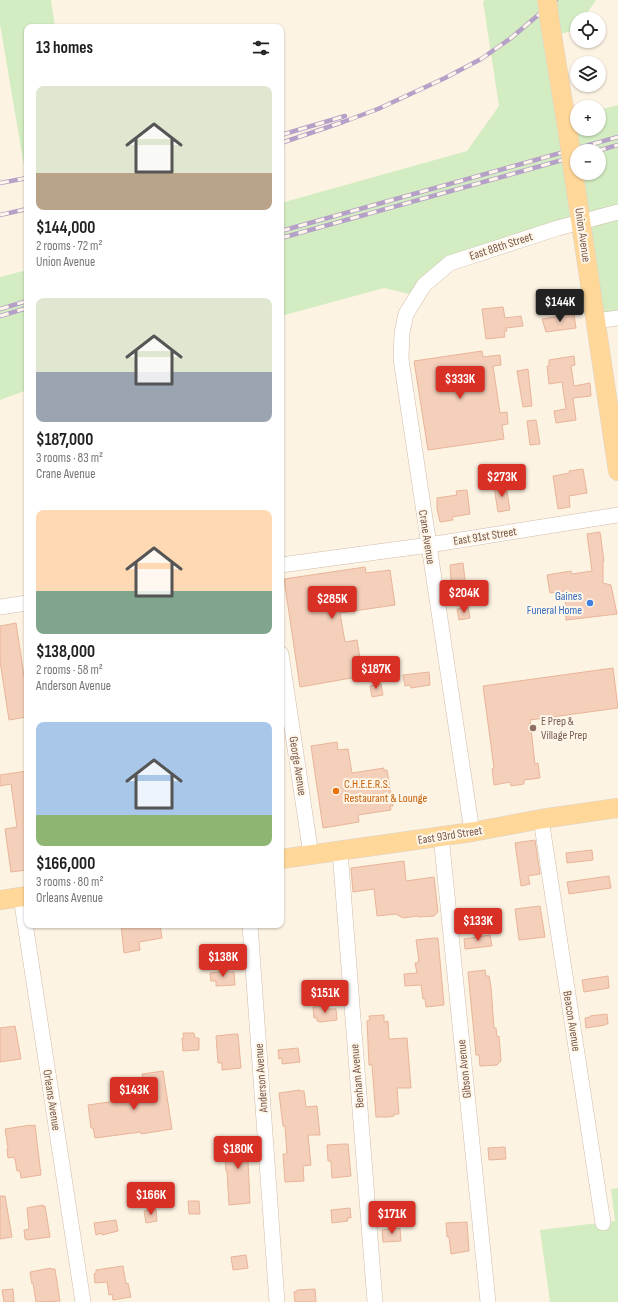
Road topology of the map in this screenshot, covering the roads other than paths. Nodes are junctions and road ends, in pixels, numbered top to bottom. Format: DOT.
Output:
graph roads {
  1 [pos="547,0"];
  2 [pos="618,212"];
  3 [pos="582,221"];
  4 [pos="406,314"];
  5 [pos="618,318"];
  6 [pos="596,321"];
  7 [pos="618,471"];
  8 [pos="618,515"];
  9 [pos="428,545"];
  10 [pos="284,565"];
  11 [pos="24,603"];
  12 [pos="0,607"];
  13 [pos="284,674"];
  14 [pos="618,808"];
  15 [pos="541,819"];
  16 [pos="472,832"];
  17 [pos="440,836"];
  18 [pos="340,851"];
  19 [pos="311,855"];
  20 [pos="284,859"];
  21 [pos="24,897"];
  22 [pos="0,900"];
  23 [pos="29,928"];
  24 [pos="250,928"];
  25 [pos="603,1223"];
  26 [pos="83,1302"];
  27 [pos="277,1302"];
  28 [pos="375,1302"];
  29 [pos="488,1302"];
  1 -- 3 [label="main road, Union Avenue, bridge"];
  2 -- 3 [label="street, East 88th Street"];
  3 -- 4 [label="street, East 88th Street"];
  3 -- 6 [label="main road, Union Avenue"];
  4 -- 9 [label="street, Crane Avenue"];
  5 -- 6 [label="street"];
  6 -- 7 [label="main road, Union Avenue"];
  8 -- 9 [label="street, East 91st Street"];
  9 -- 10 [label="street, East 91st Street"];
  9 -- 16 [label="street, Crane Avenue"];
  11 -- 12 [label="street"];
  13 -- 19 [label="street, George Avenue"];
  14 -- 15 [label="main road, East 93rd Street"];
  15 -- 16 [label="main road, East 93rd Street"];
  15 -- 25 [label="street, Beacon Avenue"];
  16 -- 17 [label="main road, East 93rd Street"];
  17 -- 18 [label="main road, East 93rd Street"];
  17 -- 29 [label="street, Gibson Avenue"];
  18 -- 19 [label="main road, East 93rd Street"];
  18 -- 28 [label="street, Benham Avenue"];
  19 -- 20 [label="main road, East 93rd Street"];
  21 -- 22 [label="main road"];
  23 -- 26 [label="street, Orleans Avenue"];
  24 -- 27 [label="street, Anderson Avenue"];
}
